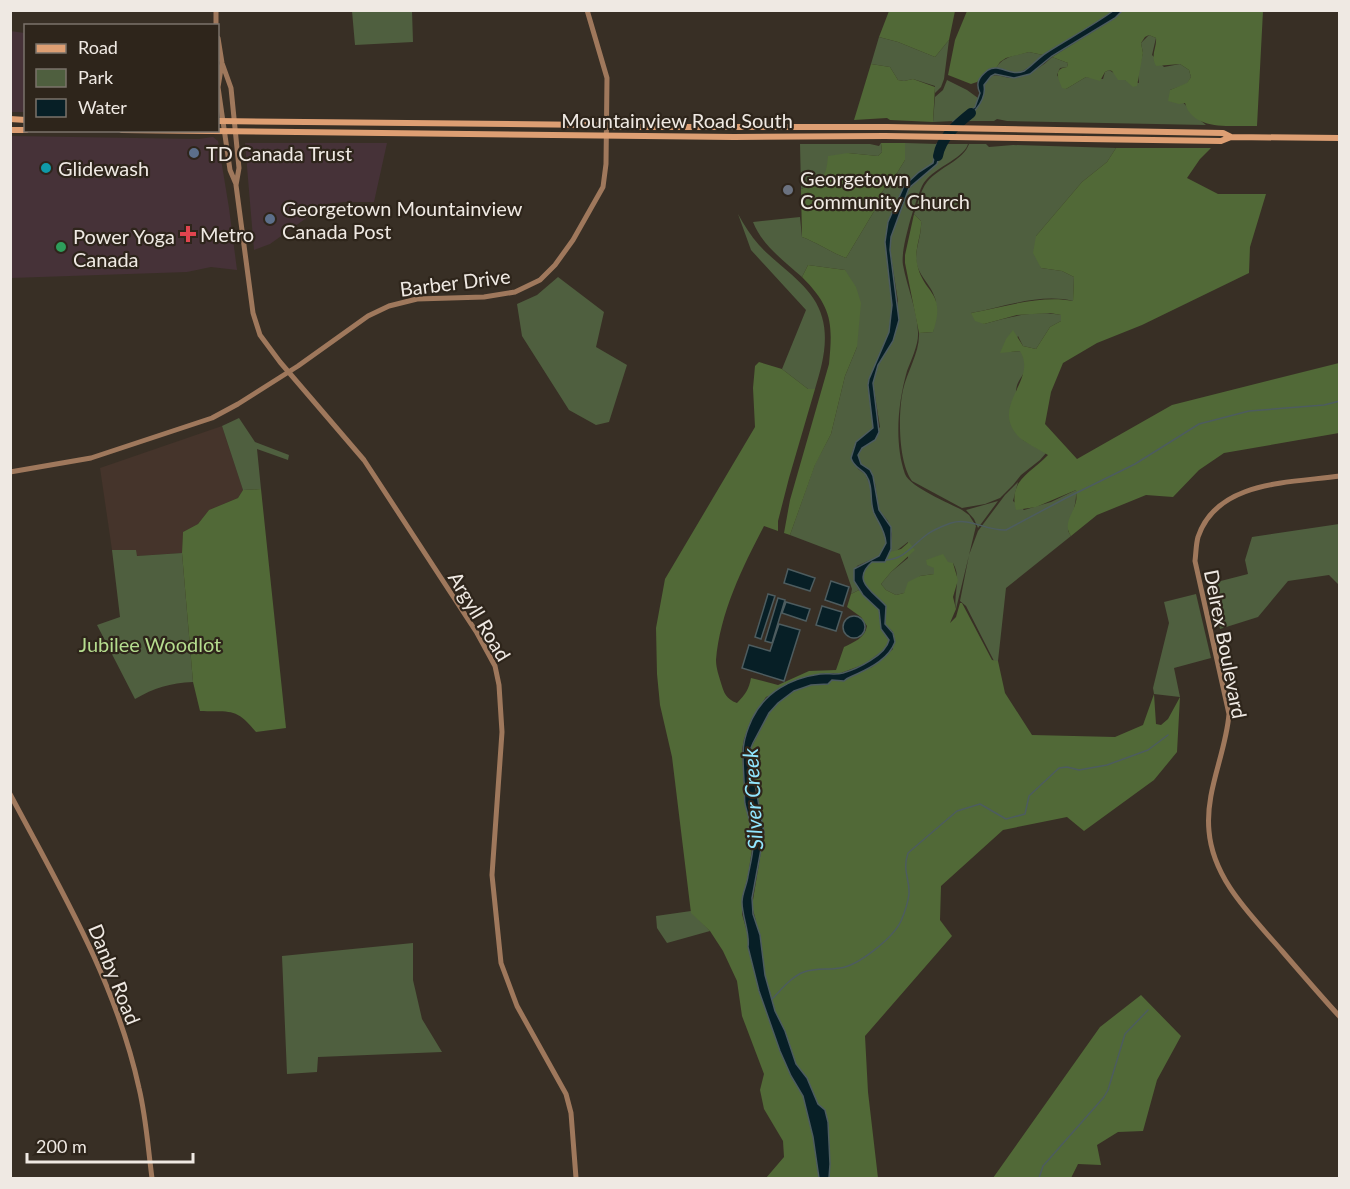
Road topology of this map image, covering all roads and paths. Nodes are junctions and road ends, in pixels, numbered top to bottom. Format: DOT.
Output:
graph roads {
  1 [pos="587,10"];
  2 [pos="219,44"];
  3 [pos="222,63"];
  4 [pos="219,81"];
  5 [pos="219,104"];
  6 [pos="220,121"];
  7 [pos="234,121"];
  8 [pos="606,126"];
  9 [pos="219,131"];
  10 [pos="225,131"];
  11 [pos="235,132"];
  12 [pos="606,136"];
  13 [pos="1231,137"];
  14 [pos="1340,138"];
  15 [pos="236,185"];
  16 [pos="288,372"];
  17 [pos="10,472"];
  18 [pos="1340,476"];
  19 [pos="10,794"];
  20 [pos="1340,1017"];
  21 [pos="152,1179"];
  22 [pos="576,1179"];
  1 -- 8 [label="street, Barber Drive"];
  2 -- 3 [label="street, Argyll Road"];
  3 -- 4 [label="street, Argyll Road"];
  3 -- 7 [label="street, Argyll Road"];
  5 -- 6 [label="street, Argyll Road"];
  6 -- 7 [label="main road, Mountainview Road South"];
  6 -- 10 [label="street, Argyll Road"];
  7 -- 8 [label="main road, Mountainview Road South"];
  7 -- 11 [label="street, Argyll Road"];
  8 -- 12 [label="street, Barber Drive"];
  8 -- 13 [label="main road, Mountainview Road South"];
  9 -- 10 [label="main road, Mountainview Road South"];
  10 -- 11 [label="main road, Mountainview Road South"];
  10 -- 15 [label="street, Argyll Road"];
  11 -- 12 [label="main road, Mountainview Road South"];
  11 -- 15 [label="street, Argyll Road"];
  12 -- 13 [label="main road, Mountainview Road South"];
  12 -- 16 [label="street, Barber Drive"];
  13 -- 14 [label="main road, Mountainview Road South"];
  15 -- 16 [label="street, Argyll Road"];
  16 -- 17 [label="street, Barber Drive"];
  16 -- 22 [label="street, Argyll Road"];
  18 -- 20 [label="street, Delrex Boulevard"];
  19 -- 21 [label="street, Danby Road"];
}
